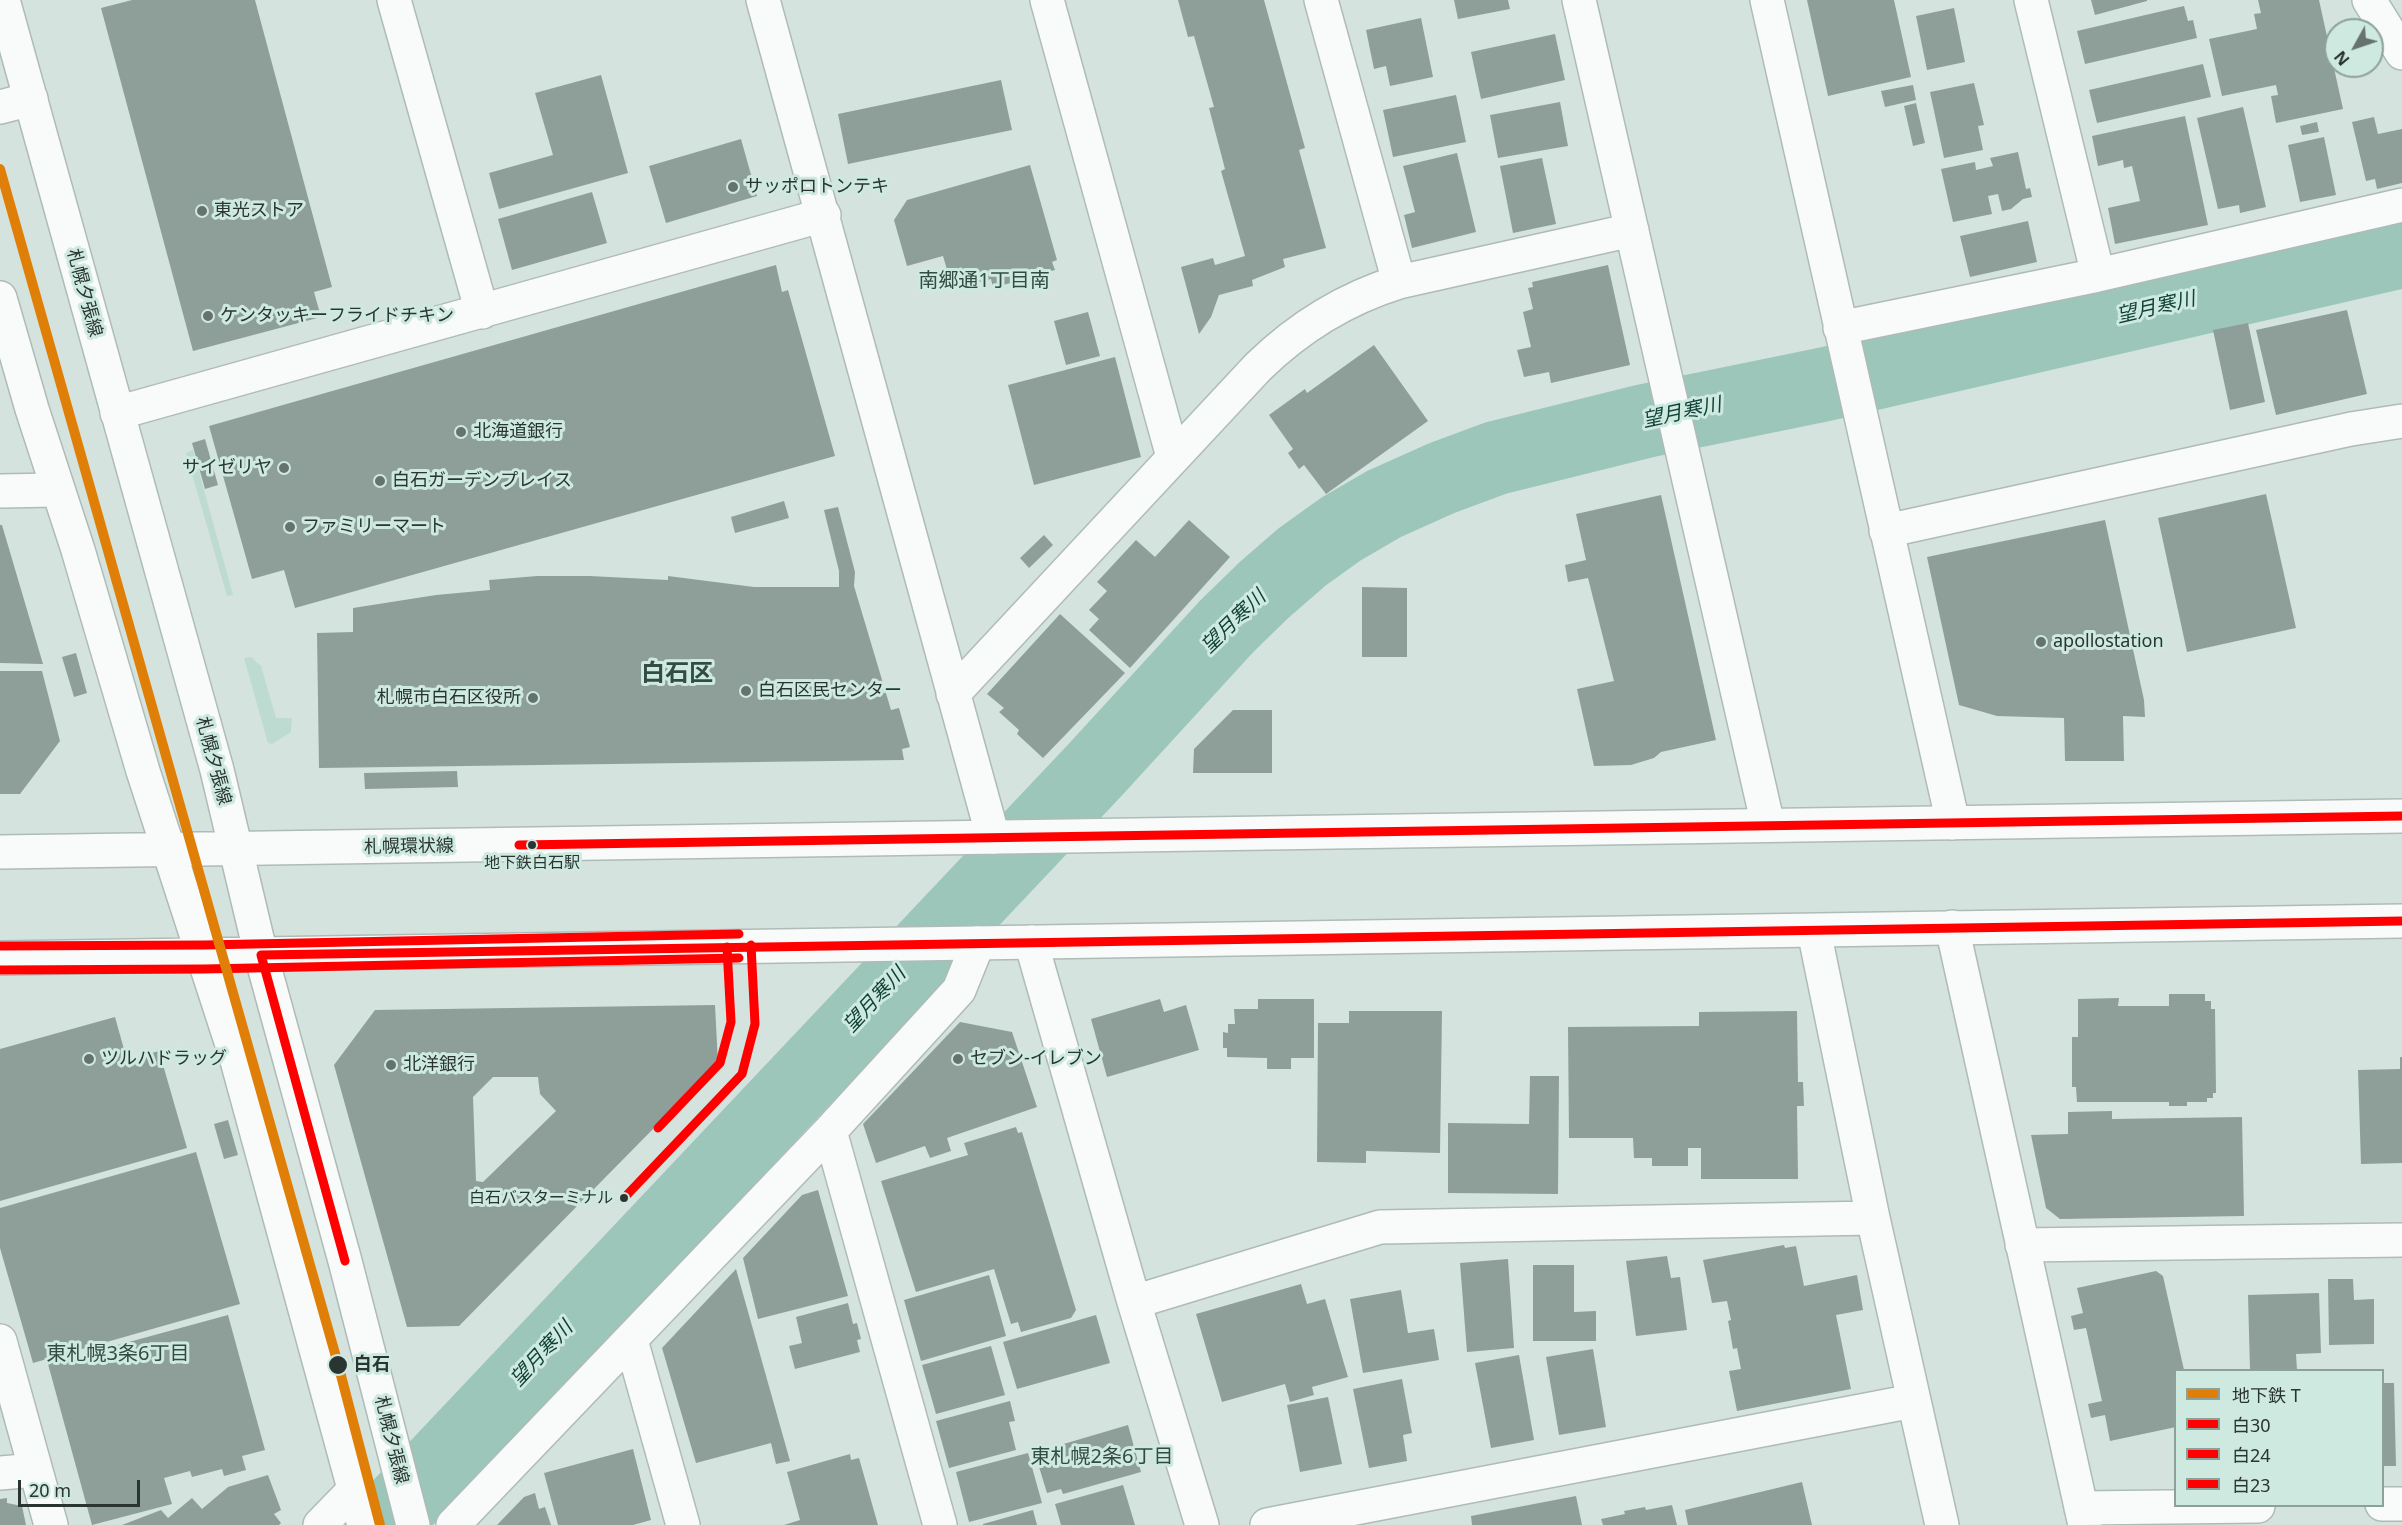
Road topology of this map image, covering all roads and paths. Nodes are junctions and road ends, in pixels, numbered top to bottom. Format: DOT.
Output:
graph roads {
  1 [pos="3,0"];
  2 [pos="394,0"];
  3 [pos="763,0"];
  4 [pos="1047,0"];
  5 [pos="1321,0"];
  6 [pos="1579,0"];
  7 [pos="1767,0"];
  8 [pos="2031,0"];
  9 [pos="2371,1"];
  10 [pos="2402,53"];
  11 [pos="15,103"];
  12 [pos="2402,205"];
  13 [pos="824,215"];
  14 [pos="1632,230"];
  15 [pos="2098,275"];
  16 [pos="1400,282"];
  17 [pos="0,298"];
  18 [pos="482,312"];
  19 [pos="1843,339"];
  20 [pos="117,413"];
  21 [pos="2402,421"];
  22 [pos="1173,457"];
  23 [pos="57,490"];
  24 [pos="0,491"];
  25 [pos="1886,531"];
  26 [pos="953,694"];
  27 [pos="2402,816"];
  28 [pos="1953,823"];
  29 [pos="1768,825"];
  30 [pos="995,837"];
  31 [pos="170,849"];
  32 [pos="235,849"];
  33 [pos="0,852"];
  34 [pos="2402,921"];
  35 [pos="1952,927"];
  36 [pos="1814,932"];
  37 [pos="1030,942"];
  38 [pos="967,944"];
  39 [pos="261,956"];
  40 [pos="204,957"];
  41 [pos="0,958"];
  42 [pos="830,1131"];
  43 [pos="1873,1218"];
  44 [pos="2402,1240"];
  45 [pos="2022,1245"];
  46 [pos="1134,1302"];
  47 [pos="631,1340"];
  48 [pos="0,1341"];
  49 [pos="1913,1401"];
  50 [pos="35,1470"];
  51 [pos="0,1473"];
  52 [pos="2384,1504"];
  53 [pos="2402,1504"];
  54 [pos="2240,1507"];
  55 [pos="360,1509"];
  56 [pos="2083,1516"];
  57 [pos="51,1525"];
  58 [pos="320,1525"];
  59 [pos="413,1525"];
  60 [pos="453,1525"];
  61 [pos="682,1525"];
  62 [pos="940,1525"];
  63 [pos="1203,1525"];
  64 [pos="1267,1525"];
  65 [pos="1942,1525"];
  1 -- 11 [label="street, 札幌夕張線"];
  2 -- 18 [label="street"];
  3 -- 13 [label="street"];
  4 -- 22 [label="street"];
  5 -- 16 [label="street"];
  6 -- 14 [label="street"];
  7 -- 19 [label="street"];
  8 -- 15 [label="street"];
  9 -- 10 [label="street"];
  11 -- 20 [label="street, 札幌夕張線"];
  12 -- 15 [label="street"];
  13 -- 18 [label="street"];
  13 -- 26 [label="street"];
  14 -- 16 [label="street"];
  14 -- 29 [label="street"];
  15 -- 19 [label="street"];
  16 -- 22 [label="street"];
  17 -- 23 [label="street"];
  18 -- 20 [label="street"];
  19 -- 25 [label="street"];
  20 -- 32 [label="street, 札幌夕張線"];
  21 -- 25 [label="street"];
  22 -- 26 [label="street"];
  23 -- 24 [label="street"];
  23 -- 31 [label="street"];
  25 -- 28 [label="street"];
  26 -- 30 [label="street"];
  27 -- 28 [label="street, 札幌環状線"];
  28 -- 29 [label="street, 札幌環状線"];
  29 -- 30 [label="street, 札幌環状線"];
  30 -- 32 [label="street, 札幌環状線"];
  31 -- 32 [label="street, 札幌環状線"];
  31 -- 33 [label="street, 札幌環状線"];
  31 -- 40 [label="street"];
  32 -- 39 [label="street, 札幌夕張線"];
  34 -- 35 [label="street"];
  35 -- 36 [label="street"];
  35 -- 45 [label="street"];
  36 -- 37 [label="street"];
  36 -- 43 [label="street"];
  37 -- 38 [label="street"];
  37 -- 46 [label="street"];
  38 -- 39 [label="street"];
  38 -- 42 [label="street"];
  39 -- 40 [label="street"];
  39 -- 59 [label="street, 札幌夕張線"];
  40 -- 41 [label="street"];
  40 -- 55 [label="street"];
  42 -- 47 [label="street"];
  42 -- 62 [label="street"];
  43 -- 46 [label="street"];
  43 -- 49 [label="street"];
  44 -- 45 [label="street"];
  45 -- 56 [label="street"];
  46 -- 63 [label="street"];
  47 -- 60 [label="street"];
  47 -- 61 [label="street"];
  48 -- 50 [label="street"];
  49 -- 64 [label="street"];
  49 -- 65 [label="street"];
  50 -- 51 [label="street"];
  50 -- 57 [label="street"];
  52 -- 53 [label="street"];
  54 -- 56 [label="street"];
  55 -- 58 [label="street"];
}
